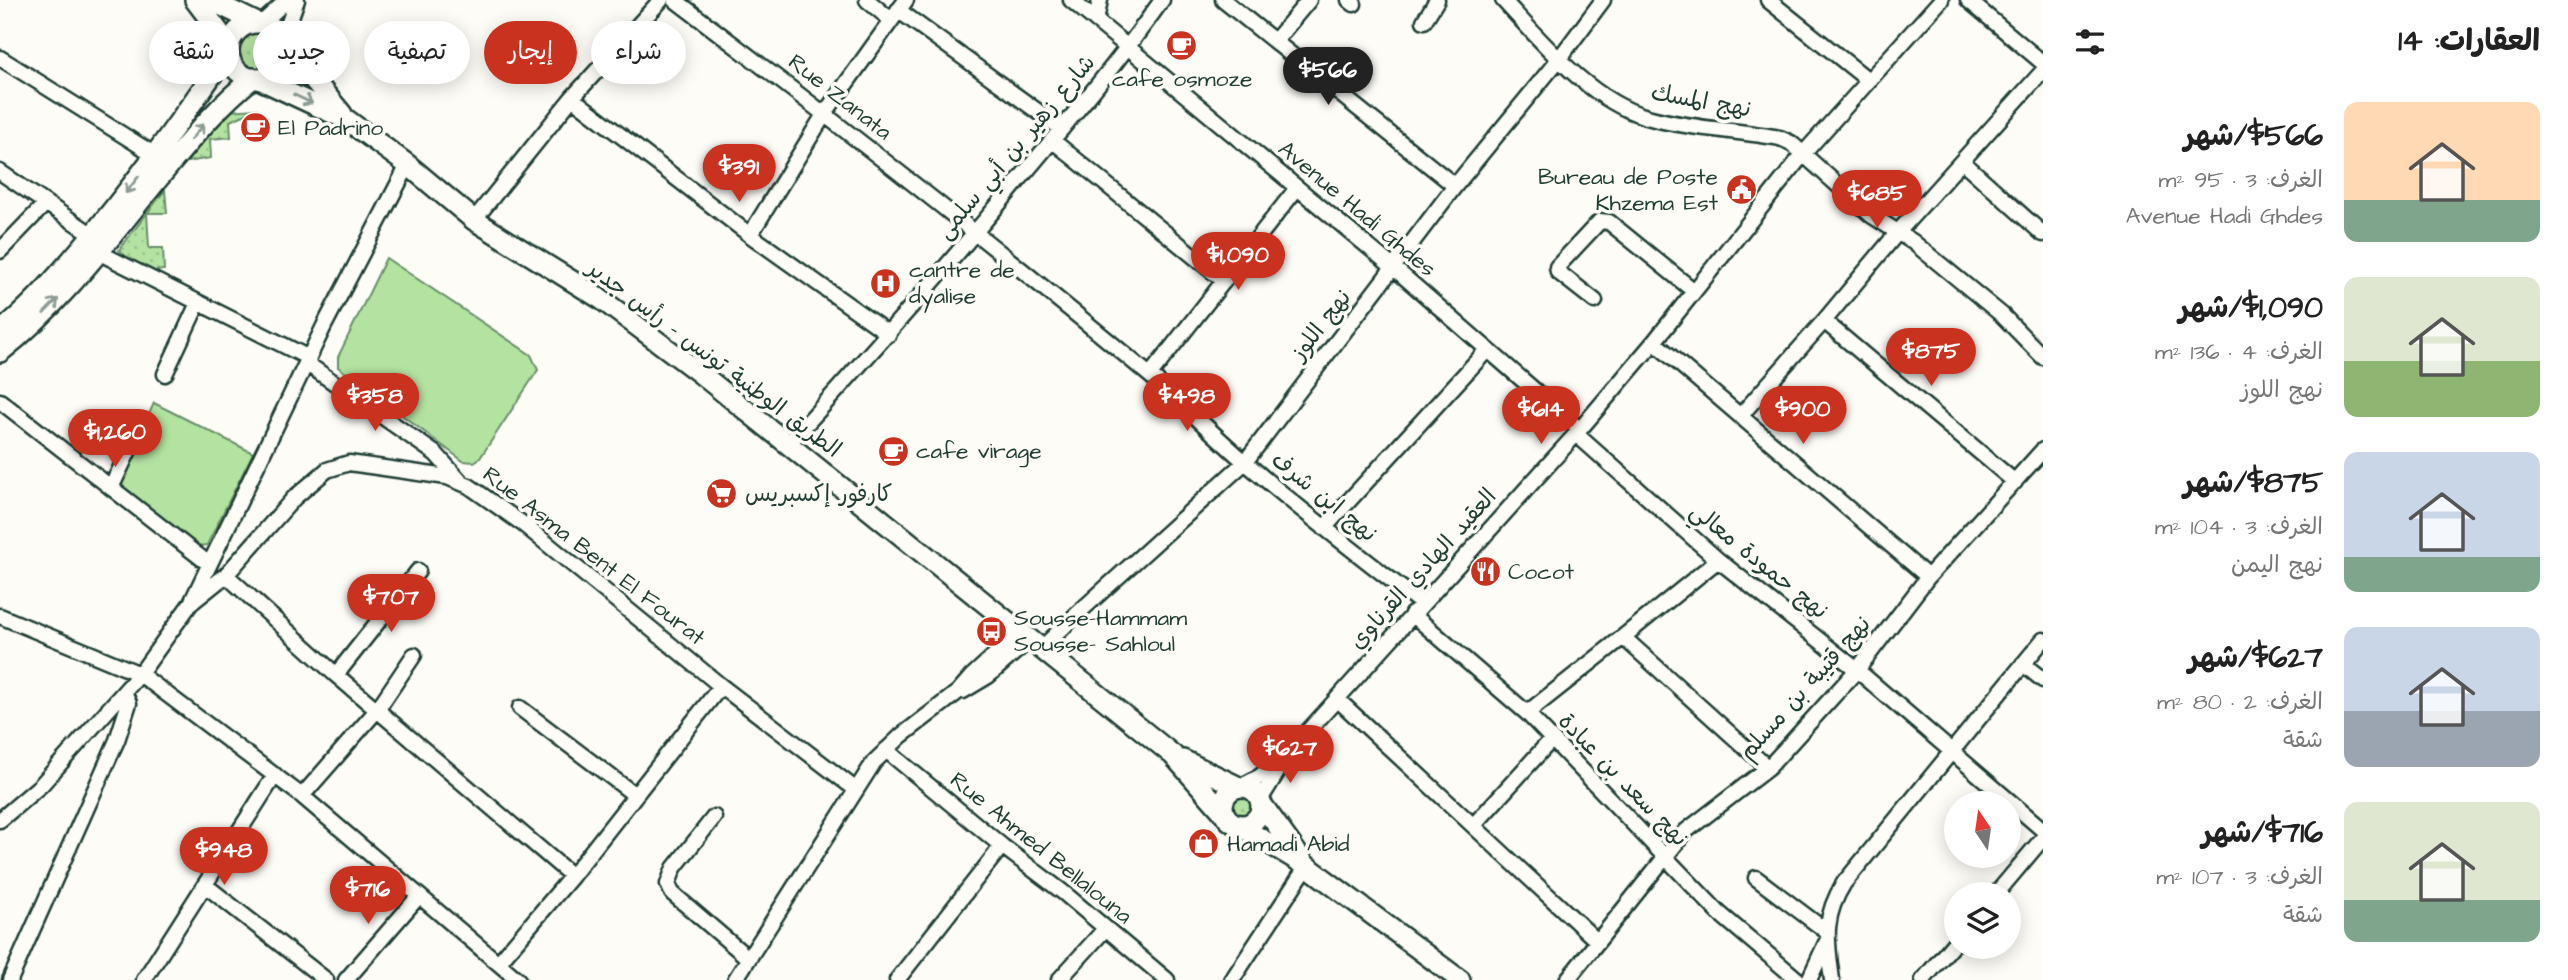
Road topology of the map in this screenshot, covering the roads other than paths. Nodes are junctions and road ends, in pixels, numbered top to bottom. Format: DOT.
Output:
graph roads {
  1 [pos="195,0"];
  2 [pos="210,0"];
  3 [pos="286,0"];
  4 [pos="297,0"];
  5 [pos="661,0"];
  6 [pos="675,0"];
  7 [pos="867,0"];
  8 [pos="1071,0"];
  9 [pos="1100,0"];
  10 [pos="1162,0"];
  11 [pos="1223,0"];
  12 [pos="1309,0"];
  13 [pos="1437,0"];
  14 [pos="1503,0"];
  15 [pos="1603,0"];
  16 [pos="1769,0"];
  17 [pos="1941,0"];
  18 [pos="1968,0"];
  19 [pos="898,10"];
  20 [pos="210,21"];
  21 [pos="256,21"];
  22 [pos="262,21"];
  23 [pos="290,21"];
  24 [pos="1096,21"];
  25 [pos="1424,21"];
  26 [pos="1275,41"];
  27 [pos="1128,48"];
  28 [pos="0,58"];
  29 [pos="1559,59"];
  30 [pos="2043,63"];
  31 [pos="2043,71"];
  32 [pos="253,80"];
  33 [pos="1868,80"];
  34 [pos="208,84"];
  35 [pos="269,84"];
  36 [pos="318,84"];
  37 [pos="572,98"];
  38 [pos="825,113"];
  39 [pos="347,120"];
  40 [pos="1057,135"];
  41 [pos="1804,153"];
  42 [pos="163,160"];
  43 [pos="1963,163"];
  44 [pos="408,165"];
  45 [pos="0,172"];
  46 [pos="1455,186"];
  47 [pos="1297,188"];
  48 [pos="46,203"];
  49 [pos="474,220"];
  50 [pos="975,232"];
  51 [pos="1898,232"];
  52 [pos="2043,234"];
  53 [pos="750,235"];
  54 [pos="99,244"];
  55 [pos="0,251"];
  56 [pos="1394,268"];
  57 [pos="1224,281"];
  58 [pos="1695,291"];
  59 [pos="1595,301"];
  60 [pos="198,303"];
  61 [pos="1824,321"];
  62 [pos="0,332"];
  63 [pos="889,334"];
  64 [pos="1654,342"];
  65 [pos="1487,350"];
  66 [pos="0,352"];
  67 [pos="2043,357"];
  68 [pos="307,361"];
  69 [pos="164,373"];
  70 [pos="1150,375"];
  71 [pos="0,401"];
  72 [pos="1741,415"];
  73 [pos="1578,431"];
  74 [pos="132,444"];
  75 [pos="788,444"];
  76 [pos="2043,450"];
  77 [pos="1245,462"];
  78 [pos="461,482"];
  79 [pos="2015,482"];
  80 [pos="111,488"];
  81 [pos="1324,528"];
  82 [pos="1718,560"];
  83 [pos="209,564"];
  84 [pos="418,571"];
  85 [pos="226,575"];
  86 [pos="1928,577"];
  87 [pos="191,603"];
  88 [pos="1417,609"];
  89 [pos="0,616"];
  90 [pos="1623,637"];
  91 [pos="1031,639"];
  92 [pos="2043,640"];
  93 [pos="414,655"];
  94 [pos="2023,664"];
  95 [pos="1857,670"];
  96 [pos="140,674"];
  97 [pos="336,675"];
  98 [pos="2043,680"];
  99 [pos="721,686"];
  100 [pos="124,692"];
  101 [pos="1337,699"];
  102 [pos="520,708"];
  103 [pos="377,710"];
  104 [pos="1527,713"];
  105 [pos="1552,739"];
  106 [pos="886,750"];
  107 [pos="1290,751"];
  108 [pos="1951,752"];
  109 [pos="1173,755"];
  110 [pos="1768,768"];
  111 [pos="275,775"];
  112 [pos="1240,787"];
  113 [pos="855,789"];
  114 [pos="635,795"];
  115 [pos="302,796"];
  116 [pos="1261,802"];
  117 [pos="1223,812"];
  118 [pos="714,817"];
  119 [pos="0,820"];
  120 [pos="1238,825"];
  121 [pos="1474,825"];
  122 [pos="2043,830"];
  123 [pos="2043,838"];
  124 [pos="1002,846"];
  125 [pos="1664,856"];
  126 [pos="1307,866"];
  127 [pos="572,876"];
  128 [pos="1756,877"];
  129 [pos="2006,882"];
  130 [pos="205,885"];
  131 [pos="418,897"];
  132 [pos="1105,929"];
  133 [pos="1827,937"];
  134 [pos="1597,941"];
  135 [pos="1944,955"];
  136 [pos="748,958"];
  137 [pos="499,962"];
  138 [pos="738,979"];
  139 [pos="10,980"];
  140 [pos="144,980"];
  141 [pos="326,980"];
  142 [pos="345,980"];
  143 [pos="518,980"];
  144 [pos="897,980"];
  145 [pos="1059,980"];
  146 [pos="1167,980"];
  147 [pos="1232,980"];
  148 [pos="1460,980"];
  149 [pos="1567,980"];
  150 [pos="1798,980"];
  151 [pos="1809,980"];
  152 [pos="1832,980"];
  153 [pos="1923,980"];
  1 -- 20 [label="main road"];
  2 -- 21 [label="main road"];
  3 -- 22 [label="street"];
  4 -- 23 [label="street"];
  5 -- 37 [label="street"];
  6 -- 38 [label="street, Rue Zanata"];
  7 -- 19 [label="street"];
  8 -- 24 [label="street, Avenue Hadi Ghdes"];
  9 -- 24 [label="street"];
  10 -- 27 [label="street, شارع زهير بن أبي سلمى"];
  11 -- 26 [label="street"];
  12 -- 26 [label="street"];
  13 -- 25 [label="street"];
  14 -- 29 [label="street, نهج المسك"];
  15 -- 29 [label="street, نهج اللوز"];
  16 -- 33 [label="street"];
  17 -- 33 [label="street, العقيد الهادي القرناوي"];
  18 -- 30 [label="street"];
  19 -- 38 [label="street"];
  19 -- 40 [label="street"];
  24 -- 27 [label="street, Avenue Hadi Ghdes"];
  26 -- 46 [label="street"];
  27 -- 40 [label="street, شارع زهير بن أبي سلمى"];
  27 -- 47 [label="street, Avenue Hadi Ghdes"];
  28 -- 42 [label="street"];
  29 -- 41 [label="street, نهج المسك"];
  29 -- 46 [label="street, نهج اللوز"];
  31 -- 43 [label="street"];
  42 -- 32 [label="main road, one-way"];
  33 -- 41 [label="street, العقيد الهادي القرناوي"];
  34 -- 42 [label="main road"];
  35 -- 39 [label="main road, الطريق الوطنية تونس - رأس جدير, one-way"];
  36 -- 39 [label="main road, الطريق الوطنية تونس - رأس جدير"];
  37 -- 49 [label="street"];
  37 -- 53 [label="street"];
  38 -- 50 [label="street, Rue Zanata"];
  38 -- 53 [label="street"];
  39 -- 44 [label="main road, الطريق الوطنية تونس - رأس جدير"];
  40 -- 50 [label="street, شارع زهير بن أبي سلمى"];
  40 -- 57 [label="street"];
  41 -- 51 [label="street, نهج المسك"];
  41 -- 58 [label="street, العقيد الهادي القرناوي"];
  42 -- 54 [label="main road"];
  43 -- 51 [label="street"];
  43 -- 52 [label="street"];
  44 -- 49 [label="main road, الطريق الوطنية تونس - رأس جدير"];
  44 -- 68 [label="street"];
  45 -- 48 [label="street"];
  46 -- 56 [label="street, نهج اللوز"];
  47 -- 56 [label="street, Avenue Hadi Ghdes"];
  47 -- 57 [label="street"];
  48 -- 54 [label="street"];
  48 -- 55 [label="street"];
  49 -- 75 [label="main road, الطريق الوطنية تونس - رأس جدير"];
  50 -- 63 [label="street, شارع زهير بن أبي سلمى"];
  50 -- 70 [label="street, نهج ابن شرف"];
  51 -- 61 [label="street"];
  51 -- 67 [label="street, نهج المسك"];
  53 -- 63 [label="street"];
  54 -- 60 [label="street"];
  54 -- 62 [label="main road"];
  66 -- 54 [label="main road, one-way"];
  56 -- 65 [label="street, Avenue Hadi Ghdes"];
  56 -- 77 [label="street, نهج اللوز"];
  57 -- 70 [label="street"];
  58 -- 59 [label="street"];
  58 -- 64 [label="street, العقيد الهادي القرناوي"];
  60 -- 68 [label="street"];
  60 -- 69 [label="street"];
  61 -- 72 [label="street"];
  61 -- 79 [label="street"];
  63 -- 75 [label="street, شارع زهير بن أبي سلمى"];
  64 -- 72 [label="street"];
  64 -- 73 [label="street, العقيد الهادي القرناوي"];
  65 -- 73 [label="street, Avenue Hadi Ghdes"];
  65 -- 81 [label="street"];
  68 -- 78 [label="street"];
  68 -- 83 [label="street"];
  70 -- 77 [label="street, نهج ابن شرف"];
  71 -- 80 [label="street"];
  72 -- 86 [label="street"];
  73 -- 82 [label="street, نهج حمودة معالي"];
  73 -- 88 [label="street, العقيد الهادي القرناوي"];
  74 -- 80 [label="street"];
  75 -- 91 [label="main road, الطريق الوطنية تونس - رأس جدير"];
  76 -- 79 [label="street, نهج قتيبة بن مسلم"];
  77 -- 81 [label="street, نهج ابن شرف"];
  77 -- 91 [label="street, نهج اللوز"];
  78 -- 85 [label="street, Rue Asma Bent El Fourat"];
  78 -- 99 [label="street, Rue Asma Bent El Fourat"];
  79 -- 86 [label="street, نهج قتيبة بن مسلم"];
  80 -- 83 [label="street"];
  81 -- 88 [label="street, نهج ابن شرف"];
  82 -- 90 [label="street"];
  82 -- 95 [label="street, نهج حمودة معالي"];
  83 -- 87 [label="street"];
  84 -- 97 [label="street"];
  85 -- 87 [label="street, Rue Asma Bent El Fourat"];
  85 -- 97 [label="street"];
  86 -- 95 [label="street, نهج قتيبة بن مسلم"];
  87 -- 96 [label="street"];
  88 -- 101 [label="street, العقيد الهادي القرناوي"];
  88 -- 104 [label="street, نهج سعد بن عبادة"];
  89 -- 96 [label="street"];
  90 -- 104 [label="street"];
  90 -- 110 [label="street"];
  91 -- 106 [label="street, نهج اللوز"];
  91 -- 109 [label="main road, الطريق الوطنية تونس - رأس جدير"];
  92 -- 94 [label="street"];
  93 -- 103 [label="street"];
  94 -- 98 [label="street"];
  94 -- 108 [label="street"];
  95 -- 108 [label="street, نهج حمودة معالي"];
  95 -- 110 [label="street, نهج قتيبة بن مسلم"];
  96 -- 100 [label="street"];
  96 -- 111 [label="street"];
  97 -- 103 [label="street"];
  99 -- 113 [label="street, Rue Asma Bent El Fourat"];
  99 -- 114 [label="street"];
  100 -- 119 [label="street"];
  100 -- 139 [label="street"];
  101 -- 107 [label="street, العقيد الهادي القرناوي"];
  101 -- 121 [label="street"];
  102 -- 114 [label="street"];
  103 -- 115 [label="street"];
  103 -- 127 [label="street"];
  104 -- 105 [label="street, نهج سعد بن عبادة"];
  105 -- 121 [label="street"];
  105 -- 125 [label="street, نهج سعد بن عبادة"];
  106 -- 113 [label="street, نهج اللوز"];
  106 -- 124 [label="street, Rue Ahmed Bellalouna"];
  107 -- 112 [label="street"];
  107 -- 116 [label="street"];
  108 -- 122 [label="street, نهج حمودة معالي"];
  108 -- 133 [label="street"];
  109 -- 112 [label="main road, الطريق الوطنية تونس - رأس جدير"];
  109 -- 117 [label="main road, الطريق الوطنية تونس - رأس جدير"];
  110 -- 125 [label="street, نهج قتيبة بن مسلم"];
  111 -- 115 [label="street"];
  111 -- 130 [label="street"];
  112 -- 116 [label="main road"];
  112 -- 117 [label="main road"];
  113 -- 136 [label="street, نهج اللوز"];
  114 -- 127 [label="street"];
  115 -- 131 [label="street"];
  116 -- 120 [label="main road"];
  116 -- 126 [label="main road"];
  117 -- 120 [label="main road"];
  118 -- 136 [label="street"];
  120 -- 126 [label="main road"];
  121 -- 134 [label="street"];
  123 -- 129 [label="street"];
  124 -- 132 [label="street, Rue Ahmed Bellalouna"];
  124 -- 144 [label="street"];
  125 -- 134 [label="street, نهج قتيبة بن مسلم"];
  125 -- 150 [label="street, نهج سعد بن عبادة"];
  126 -- 147 [label="street"];
  126 -- 148 [label="main road"];
  127 -- 137 [label="street"];
  128 -- 133 [label="street"];
  130 -- 140 [label="street"];
  130 -- 141 [label="street"];
  131 -- 137 [label="street"];
  131 -- 142 [label="street"];
  132 -- 145 [label="street"];
  132 -- 146 [label="street, Rue Ahmed Bellalouna"];
  133 -- 151 [label="street"];
  133 -- 152 [label="street"];
  134 -- 149 [label="street, نهج قتيبة بن مسلم"];
  135 -- 153 [label="street"];
  136 -- 138 [label="street, نهج اللوز"];
  137 -- 143 [label="street"];
}
